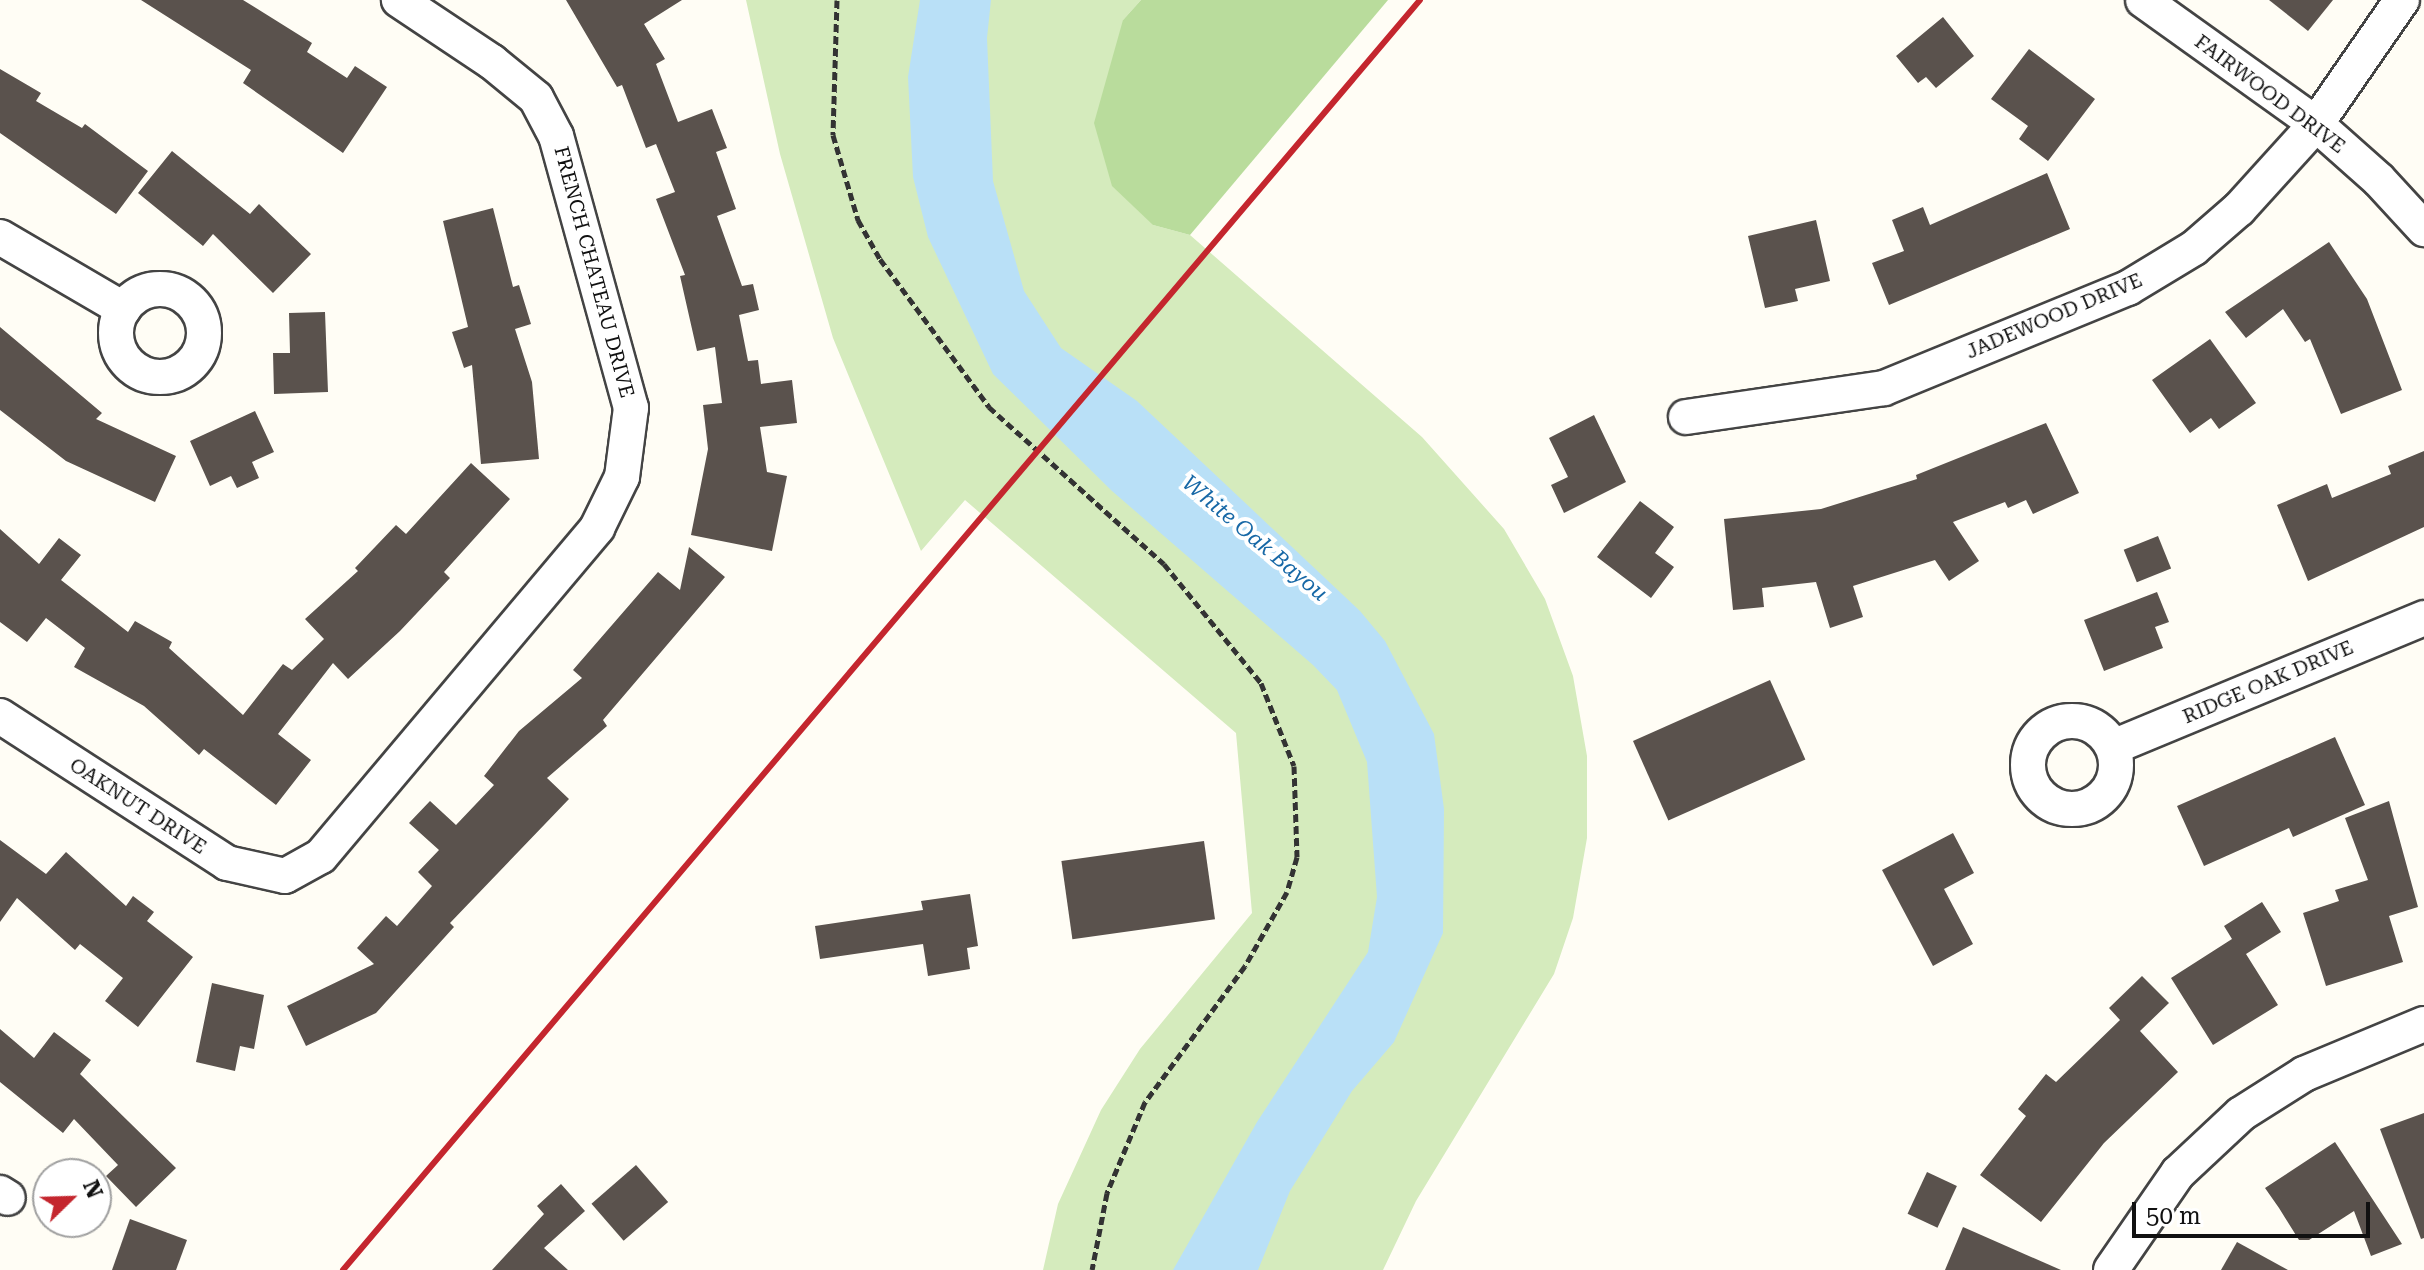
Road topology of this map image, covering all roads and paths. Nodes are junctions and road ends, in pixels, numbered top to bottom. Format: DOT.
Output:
graph roads {
  1 [pos="399,0"];
  2 [pos="837,0"];
  3 [pos="2143,0"];
  4 [pos="2402,0"];
  5 [pos="2316,124"];
  6 [pos="2424,229"];
  7 [pos="0,237"];
  8 [pos="123,309"];
  9 [pos="1686,417"];
  10 [pos="2424,618"];
  11 [pos="0,716"];
  12 [pos="2113,747"];
  13 [pos="285,876"];
  14 [pos="2424,1024"];
  15 [pos="1092,1270"];
  16 [pos="2111,1270"];
  1 -- 13 [label="street, FRENCH CHATEAU DRIVE"];
  2 -- 15 [label="path"];
  3 -- 5 [label="street, FAIRWOOD DRIVE"];
  4 -- 5 [label="street, JADEWOOD DRIVE"];
  5 -- 6 [label="street, FAIRWOOD DRIVE"];
  5 -- 9 [label="street, JADEWOOD DRIVE"];
  7 -- 8 [label="street"];
  10 -- 12 [label="street, RIDGE OAK DRIVE"];
  11 -- 13 [label="street, OAKNUT DRIVE"];
  14 -- 16 [label="street"];
}
